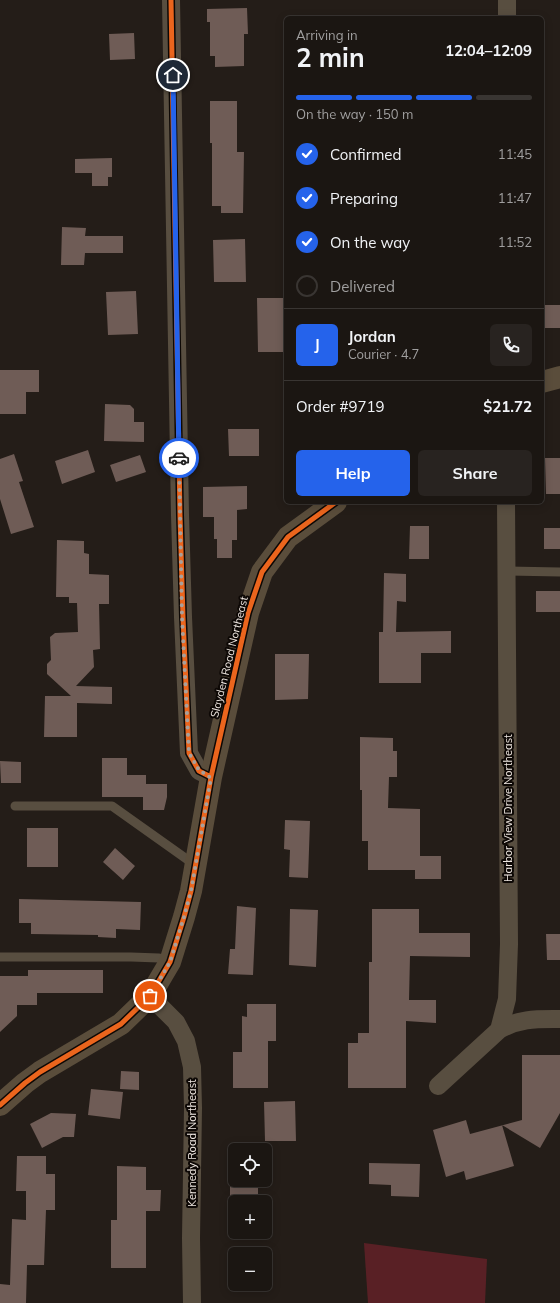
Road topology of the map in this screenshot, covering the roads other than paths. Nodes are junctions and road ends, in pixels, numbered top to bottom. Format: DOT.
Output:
graph roads {
  1 [pos="171,0"];
  2 [pos="507,0"];
  3 [pos="507,16"];
  4 [pos="560,377"];
  5 [pos="544,381"];
  6 [pos="333,504"];
  7 [pos="506,504"];
  8 [pos="506,571"];
  9 [pos="560,572"];
  10 [pos="211,778"];
  11 [pos="15,806"];
  12 [pos="196,861"];
  13 [pos="0,957"];
  14 [pos="170,962"];
  15 [pos="150,996"];
  16 [pos="560,1019"];
  17 [pos="500,1030"];
  18 [pos="438,1086"];
  19 [pos="0,1105"];
  20 [pos="192,1303"];
  1 -- 10 [label="street"];
  2 -- 3 [label="street"];
  4 -- 5 [label="street"];
  6 -- 10 [label="street, Slayden Road Northeast"];
  7 -- 8 [label="street, Harbor View Drive Northeast"];
  8 -- 9 [label="lane"];
  8 -- 17 [label="street, Harbor View Drive Northeast"];
  10 -- 12 [label="street, Slayden Road Northeast"];
  11 -- 12 [label="lane"];
  12 -- 14 [label="street, Slayden Road Northeast"];
  13 -- 14 [label="lane"];
  14 -- 15 [label="street, Slayden Road Northeast"];
  15 -- 19 [label="street"];
  15 -- 20 [label="street, Kennedy Road Northeast"];
  16 -- 17 [label="street"];
  17 -- 18 [label="street"];
}
